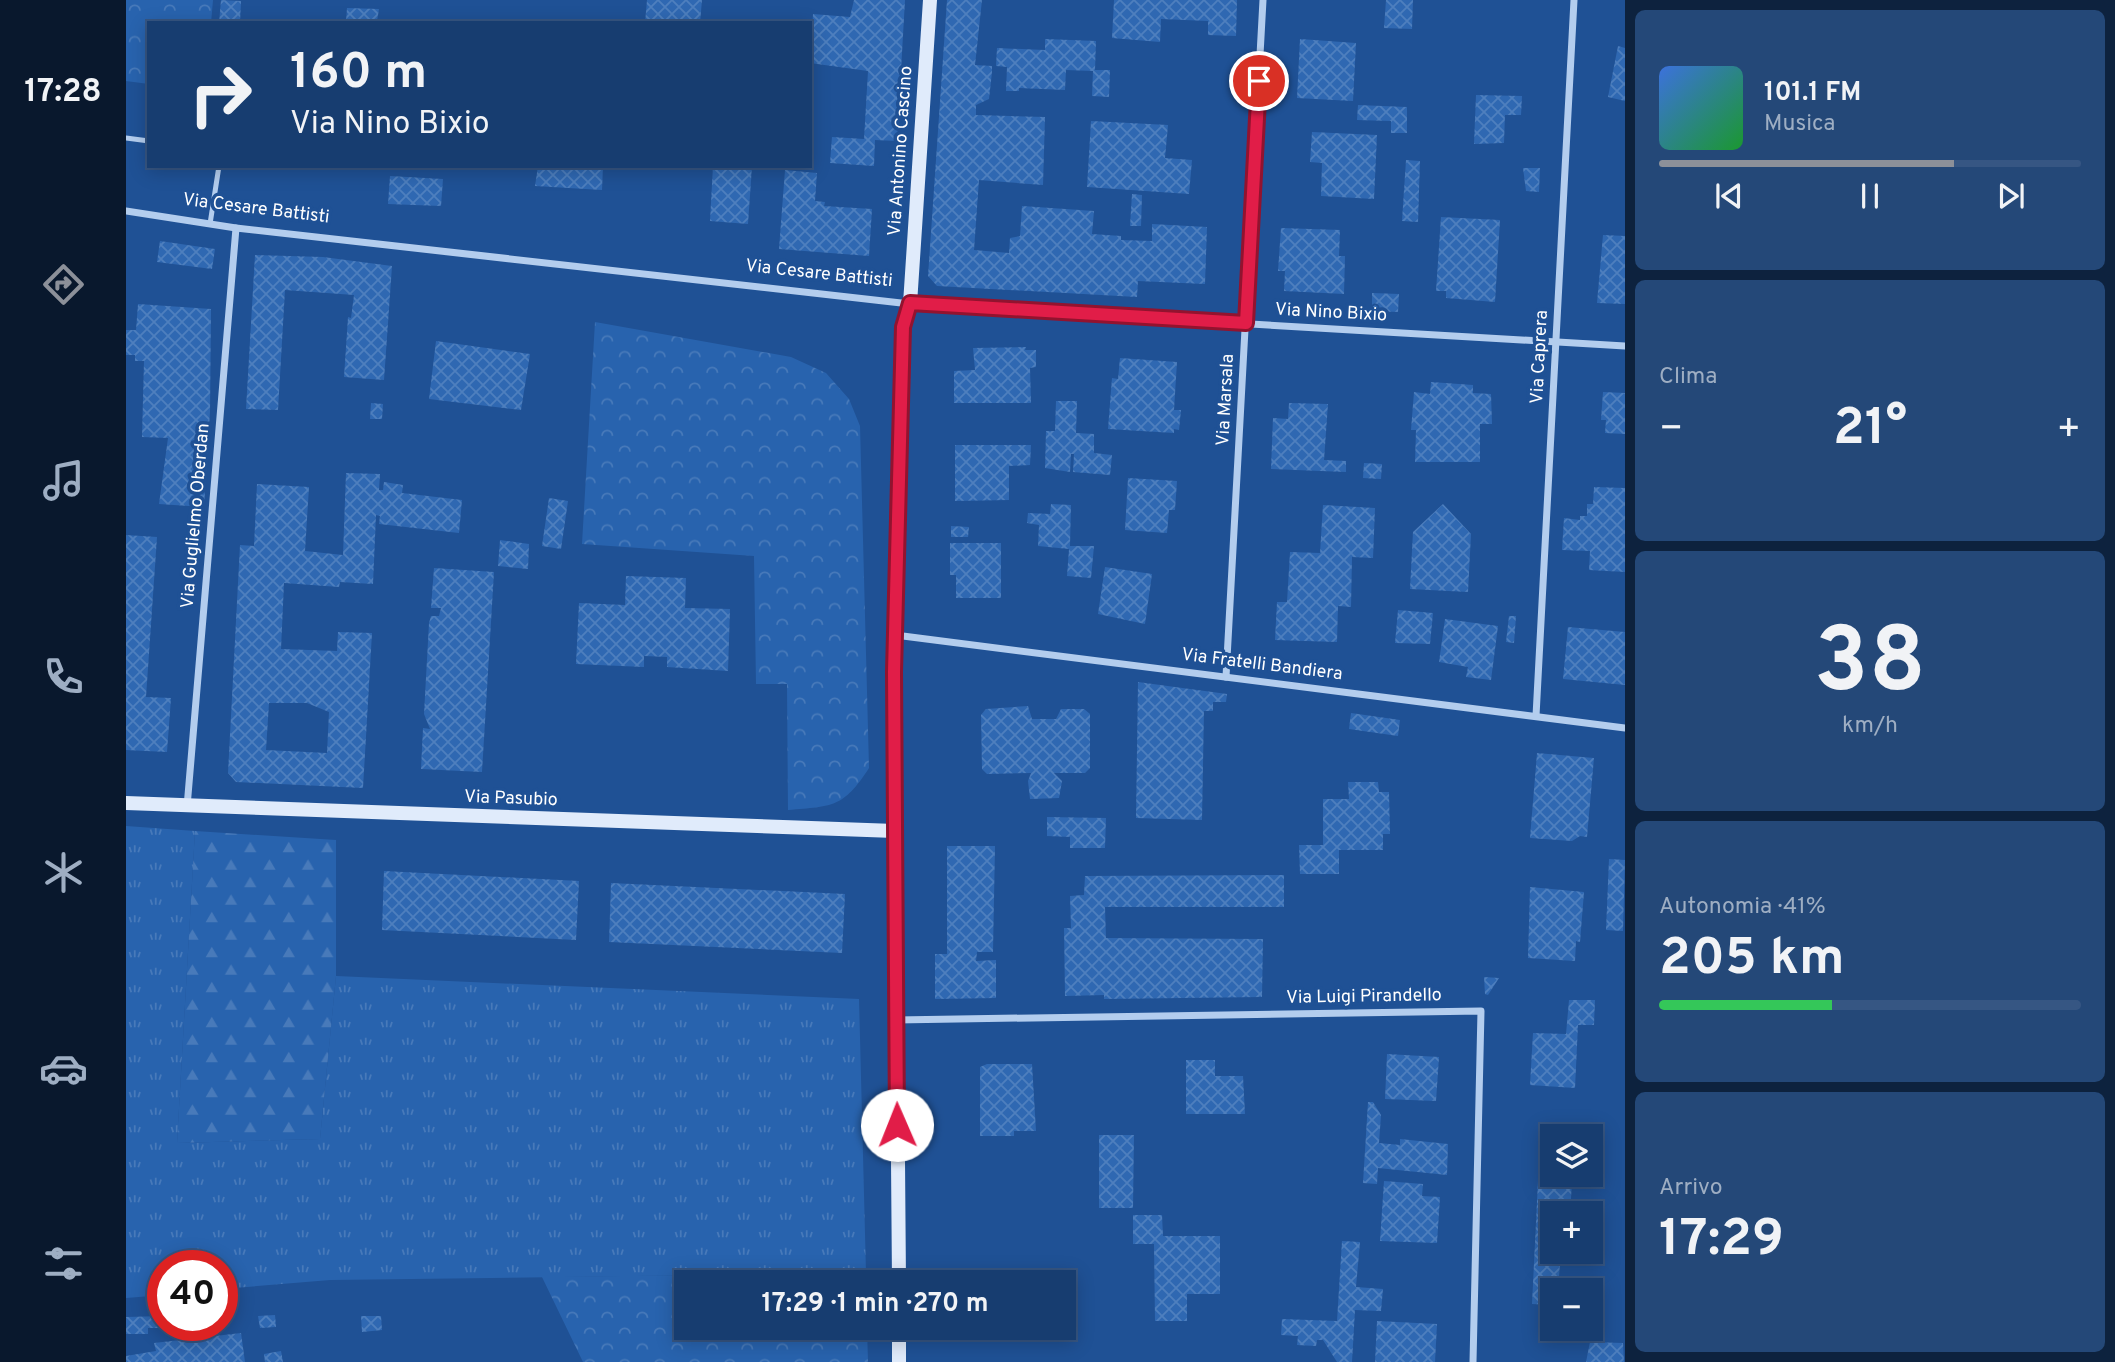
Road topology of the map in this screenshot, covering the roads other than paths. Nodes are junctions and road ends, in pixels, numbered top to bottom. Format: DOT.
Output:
graph roads {
  1 [pos="930,0"];
  2 [pos="1263,0"];
  3 [pos="1574,0"];
  4 [pos="126,138"];
  5 [pos="147,141"];
  6 [pos="219,168"];
  7 [pos="126,211"];
  8 [pos="211,224"];
  9 [pos="236,228"];
  10 [pos="910,303"];
  11 [pos="1246,323"];
  12 [pos="1557,342"];
  13 [pos="1625,346"];
  14 [pos="895,635"];
  15 [pos="1226,677"];
  16 [pos="1536,716"];
  17 [pos="1625,727"];
  18 [pos="126,803"];
  19 [pos="187,807"];
  20 [pos="895,831"];
  21 [pos="896,1020"];
  22 [pos="899,1270"];
  23 [pos="899,1340"];
  24 [pos="900,1362"];
  25 [pos="1473,1362"];
  1 -- 10 [label="street, Via Antonino Cascino"];
  2 -- 11 [label="street, Via Marsala"];
  3 -- 12 [label="street, Via Caprera"];
  4 -- 5 [label="lane"];
  6 -- 8 [label="lane"];
  7 -- 8 [label="street, Via Cesare Battisti"];
  8 -- 9 [label="street, Via Cesare Battisti"];
  9 -- 10 [label="street, Via Cesare Battisti"];
  9 -- 19 [label="street, Via Guglielmo Oberdan"];
  10 -- 11 [label="street, Via Nino Bixio"];
  10 -- 14 [label="street, Via Cesare Battisti"];
  11 -- 12 [label="street, Via Nino Bixio"];
  11 -- 15 [label="street, Via Marsala"];
  12 -- 13 [label="street, Via Nino Bixio"];
  12 -- 16 [label="street, Via Caprera"];
  14 -- 15 [label="street, Via Fratelli Bandiera"];
  14 -- 20 [label="street, Via Cesare Battisti"];
  15 -- 16 [label="street, Via Fratelli Bandiera"];
  16 -- 17 [label="street, Via Fratelli Bandiera"];
  18 -- 19 [label="street, Via Pasubio"];
  19 -- 20 [label="street, Via Pasubio"];
  20 -- 21 [label="street, Via Cesare Battisti"];
  21 -- 22 [label="street, Via Cesare Battisti"];
  21 -- 25 [label="street, Via Luigi Pirandello"];
  23 -- 24 [label="street"];
}
